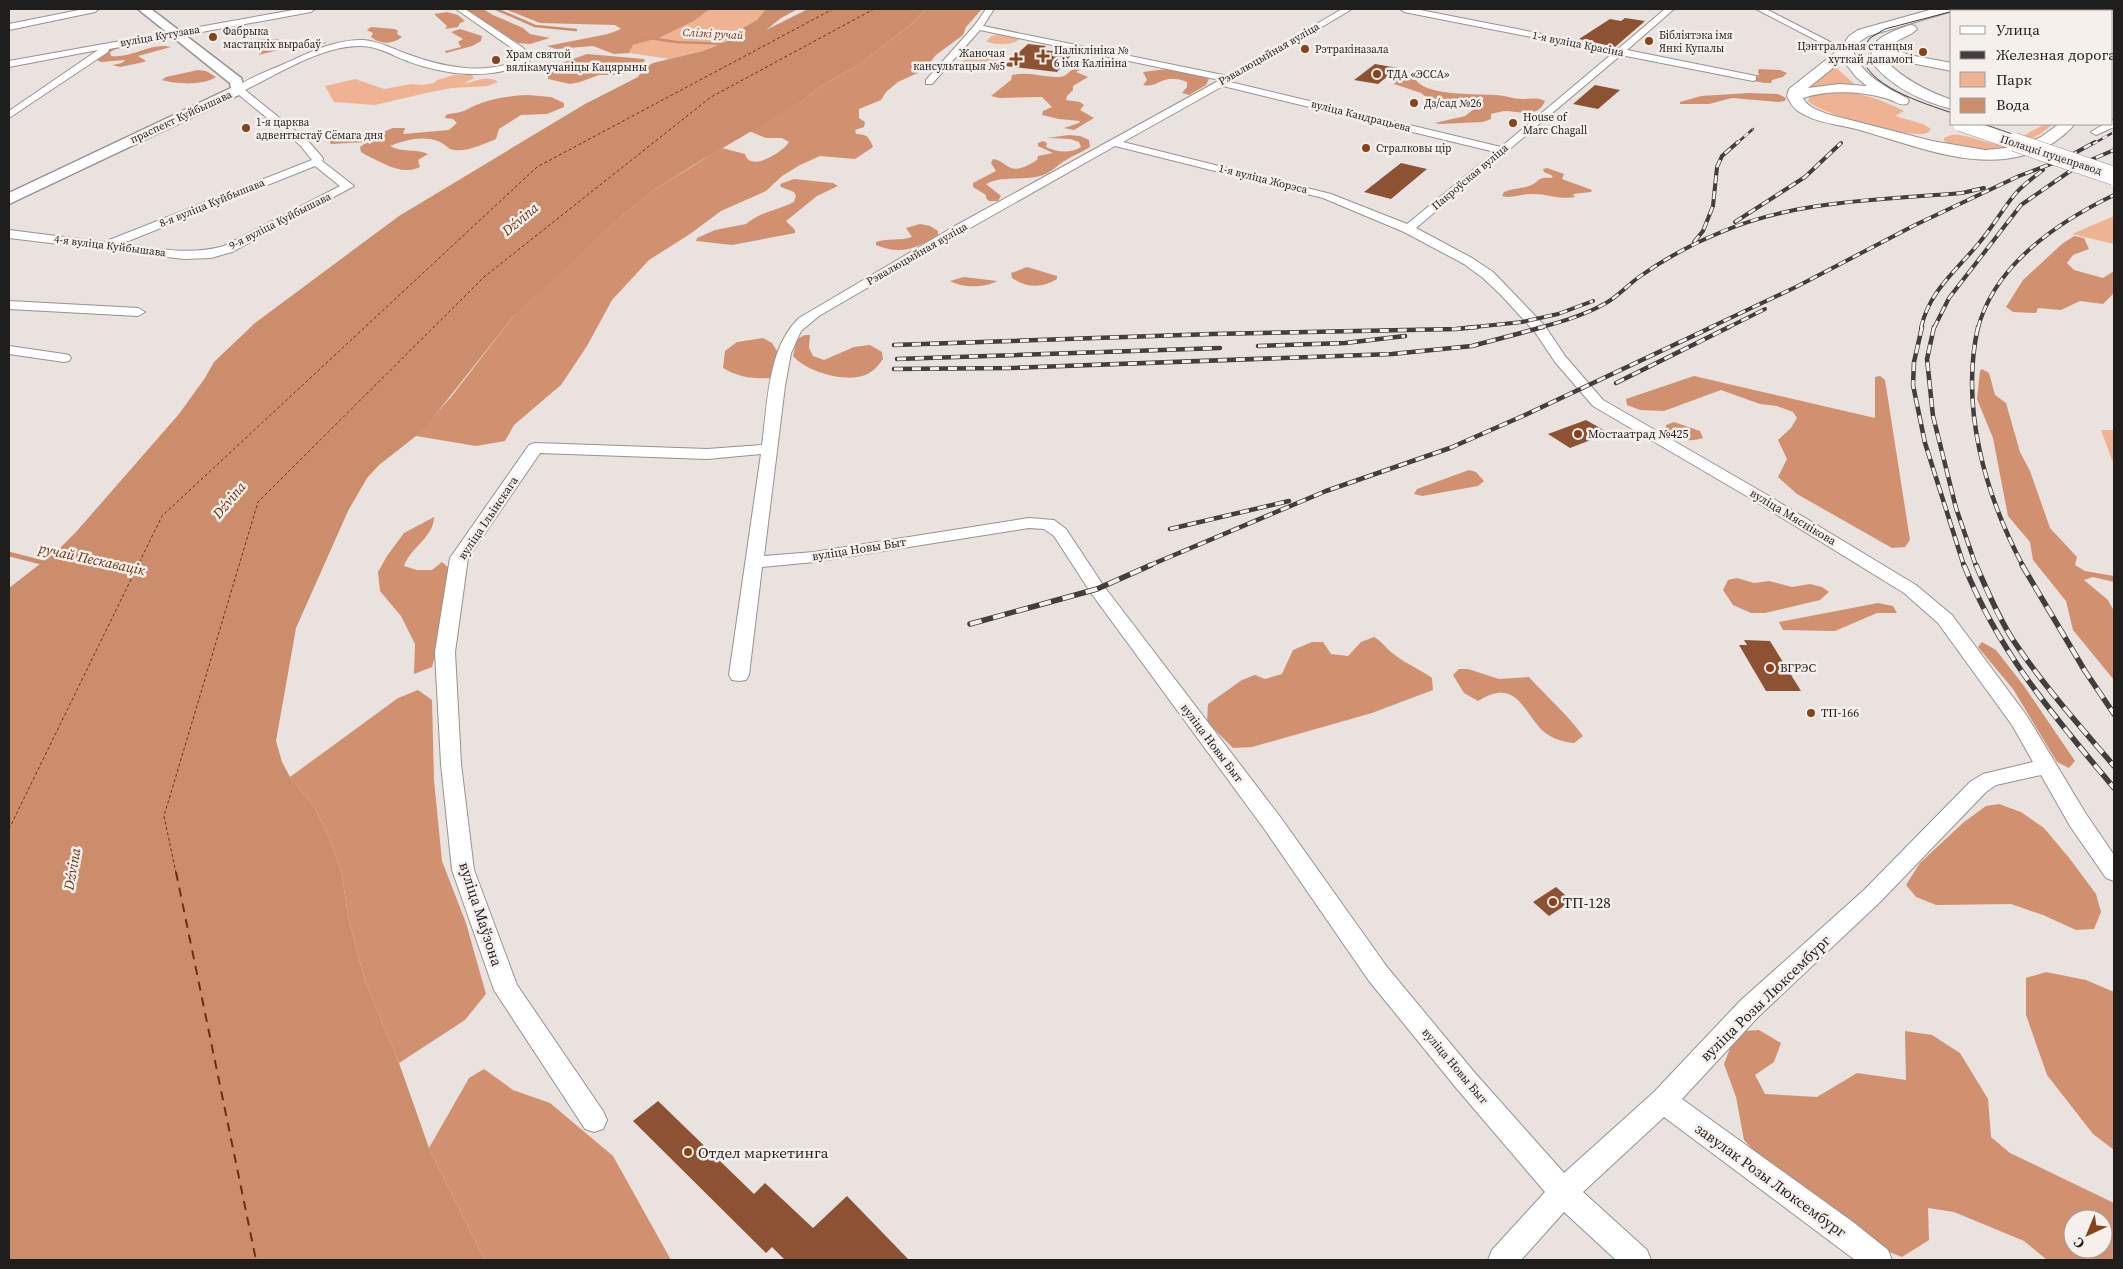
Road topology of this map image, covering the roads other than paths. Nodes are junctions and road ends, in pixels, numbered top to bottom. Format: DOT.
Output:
graph roads {
  1 [pos="94,9"];
  2 [pos="144,9"];
  3 [pos="311,9"];
  4 [pos="460,9"];
  5 [pos="990,9"];
  6 [pos="1348,9"];
  7 [pos="1404,9"];
  8 [pos="1670,9"];
  9 [pos="1760,9"];
  10 [pos="1945,9"];
  11 [pos="1950,18"];
  12 [pos="9,27"];
  13 [pos="978,27"];
  14 [pos="177,33"];
  15 [pos="111,45"];
  16 [pos="1843,51"];
  17 [pos="1878,52"];
  18 [pos="1618,53"];
  19 [pos="1925,62"];
  20 [pos="9,64"];
  21 [pos="1950,67"];
  22 [pos="1890,68"];
  23 [pos="1753,78"];
  24 [pos="1224,81"];
  25 [pos="929,82"];
  26 [pos="238,90"];
  27 [pos="1794,96"];
  28 [pos="1893,96"];
  29 [pos="1914,107"];
  30 [pos="9,115"];
  31 [pos="1949,115"];
  32 [pos="1963,125"];
  33 [pos="2005,125"];
  34 [pos="2066,125"];
  35 [pos="2110,125"];
  36 [pos="2096,132"];
  37 [pos="1114,143"];
  38 [pos="1502,150"];
  39 [pos="316,162"];
  40 [pos="2114,162"];
  41 [pos="2114,176"];
  42 [pos="9,199"];
  43 [pos="1408,229"];
  44 [pos="9,234"];
  45 [pos="108,244"];
  46 [pos="211,254"];
  47 [pos="9,305"];
  48 [pos="138,312"];
  49 [pos="9,350"];
  50 [pos="64,358"];
  51 [pos="769,449"];
  52 [pos="754,562"];
  53 [pos="445,652"];
  54 [pos="739,675"];
  55 [pos="2046,766"];
  56 [pos="2114,872"];
  57 [pos="1662,1101"];
  58 [pos="594,1120"];
  59 [pos="1563,1192"];
  60 [pos="1502,1260"];
  61 [pos="1637,1260"];
  62 [pos="1878,1260"];
  1 -- 12 [label="street"];
  2 -- 14 [label="street"];
  3 -- 14 [label="street, вуліца Кутузава"];
  4 -- 26 [label="street, праспект Куйбышава"];
  5 -- 13 [label="street"];
  6 -- 24 [label="street, Рэвалюцыйная вуліца"];
  7 -- 18 [label="street, 1-я вуліца Красіна"];
  8 -- 18 [label="street, Пакроўская вуліца"];
  9 -- 16 [label="street"];
  10 -- 16 [label="main road"];
  11 -- 17 [label="main road"];
  13 -- 24 [label="street, вуліца Кандрацьева"];
  13 -- 25 [label="street"];
  14 -- 15 [label="street, вуліца Кутузава"];
  14 -- 26 [label="street"];
  15 -- 20 [label="street, вуліца Кутузава"];
  15 -- 30 [label="street"];
  16 -- 27 [label="main road"];
  16 -- 28 [label="main road"];
  17 -- 19 [label="main road"];
  17 -- 22 [label="main road"];
  18 -- 23 [label="street, 1-я вуліца Красіна"];
  18 -- 38 [label="street, Пакроўская вуліца"];
  19 -- 21 [label="main road"];
  19 -- 22 [label="main road"];
  22 -- 31 [label="main road"];
  24 -- 37 [label="street, Рэвалюцыйная вуліца"];
  24 -- 38 [label="street, вуліца Кандрацьева"];
  26 -- 39 [label="street"];
  26 -- 42 [label="street, праспект Куйбышава"];
  27 -- 28 [label="main road"];
  27 -- 34 [label="main road"];
  28 -- 29 [label="main road"];
  32 -- 41 [label="main road, Полацкі пуцеправод, bridge"];
  33 -- 40 [label="main road, Полацкі пуцеправод"];
  35 -- 36 [label="street"];
  37 -- 43 [label="street, 1-я вуліца Жорэса"];
  37 -- 51 [label="street, Рэвалюцыйная вуліца"];
  38 -- 43 [label="street, Пакроўская вуліца"];
  39 -- 45 [label="street, 8-я вуліца Куйбышава"];
  39 -- 46 [label="street, 9-я вуліца Куйбышава"];
  43 -- 55 [label="street, вуліца Мяснікова"];
  44 -- 45 [label="street, 4-я вуліца Куйбышава"];
  45 -- 46 [label="street, 4-я вуліца Куйбышава"];
  47 -- 48 [label="street"];
  49 -- 50 [label="street"];
  51 -- 52 [label="street, Рэвалюцыйная вуліца"];
  51 -- 53 [label="street, вуліца Ільінскага"];
  52 -- 54 [label="street, Рэвалюцыйная вуліца"];
  52 -- 59 [label="street, вуліца Новы Быт"];
  53 -- 58 [label="street, вуліца Маўзона"];
  55 -- 56 [label="street, вуліца Мяснікова"];
  55 -- 57 [label="street, вуліца Розы Люксембург"];
  57 -- 59 [label="street, вуліца Розы Люксембург"];
  57 -- 62 [label="street, завулак Розы Люксембург"];
  59 -- 60 [label="street, вуліца Розы Люксембург"];
  59 -- 61 [label="street, вуліца Новы Быт"];
}
